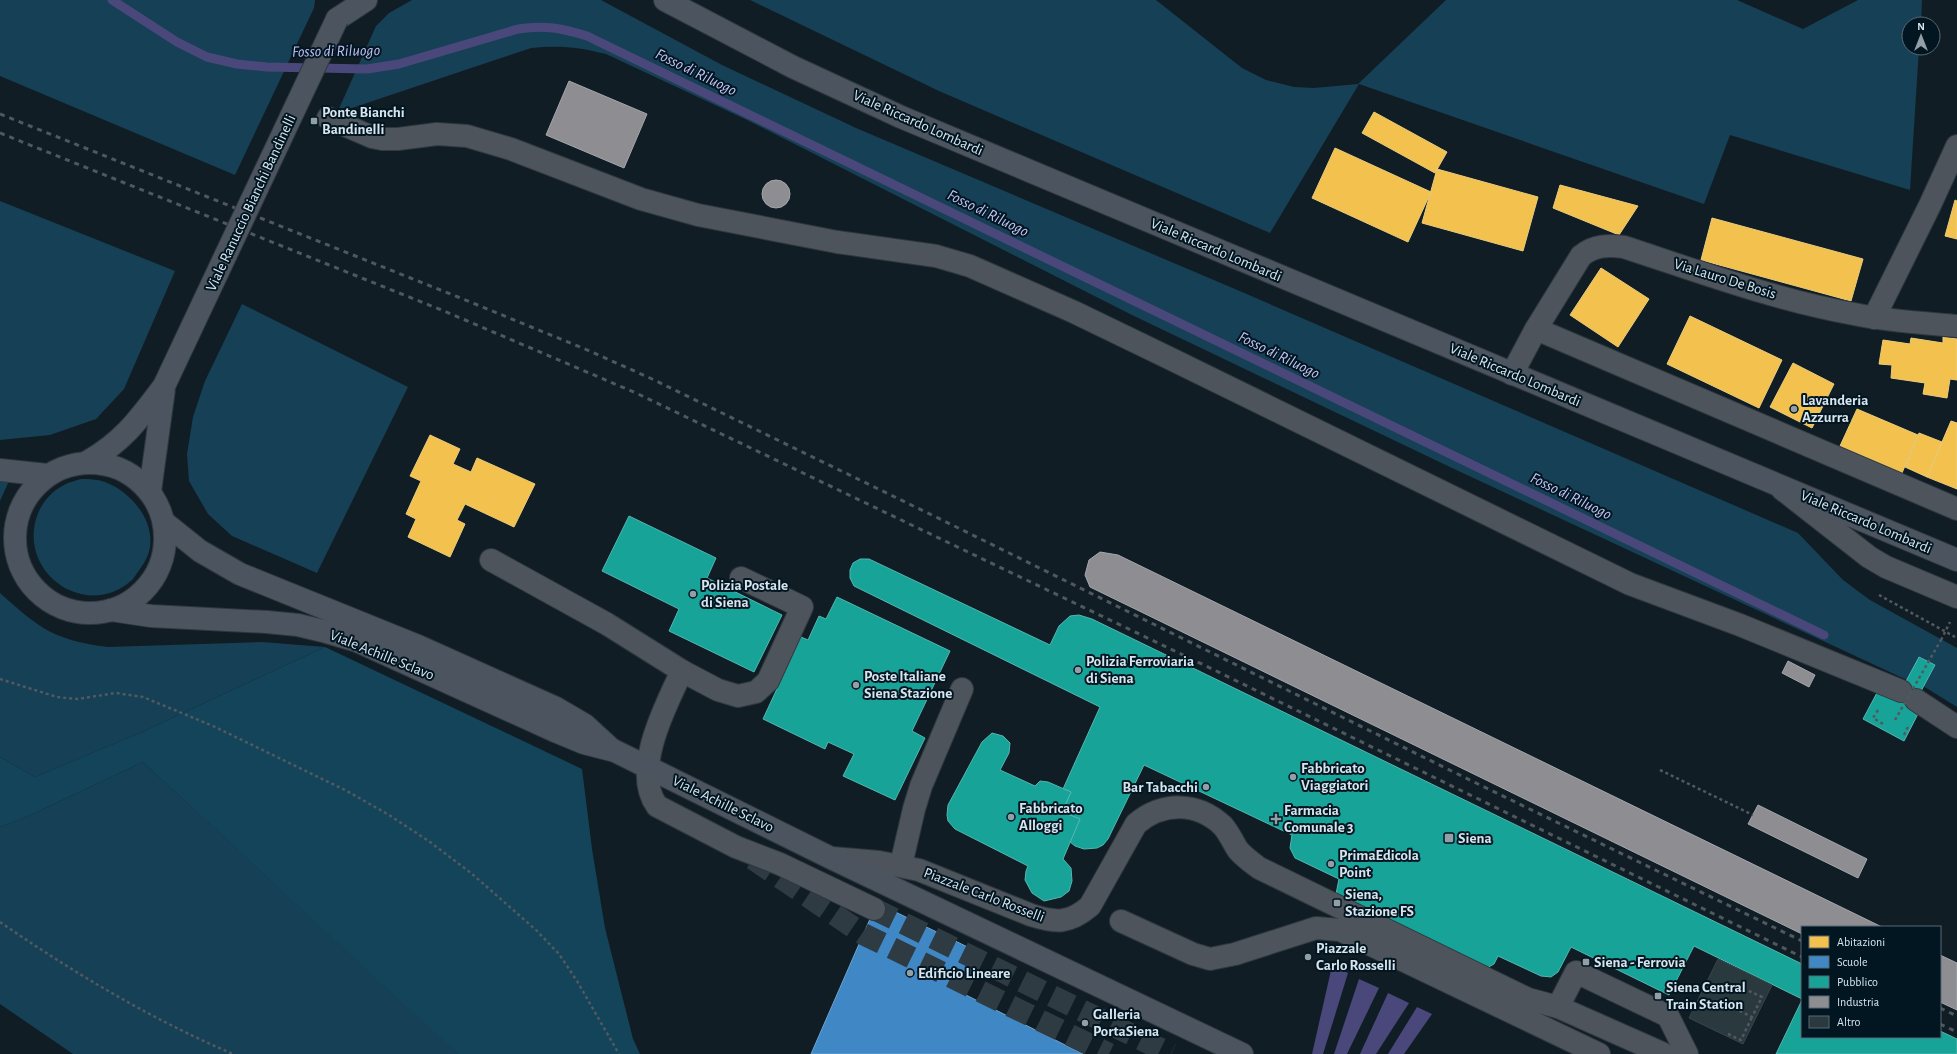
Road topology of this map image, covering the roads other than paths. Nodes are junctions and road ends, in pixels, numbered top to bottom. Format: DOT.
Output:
graph roads {
  1 [pos="366,0"];
  2 [pos="665,0"];
  3 [pos="338,10"];
  4 [pos="328,118"];
  5 [pos="1957,146"];
  6 [pos="1874,318"];
  7 [pos="1957,326"];
  8 [pos="1536,329"];
  9 [pos="1512,374"];
  10 [pos="164,386"];
  11 [pos="87,462"];
  12 [pos="0,470"];
  13 [pos="47,475"];
  14 [pos="1775,483"];
  15 [pos="150,491"];
  16 [pos="1957,509"];
  17 [pos="165,523"];
  18 [pos="8,547"];
  19 [pos="491,560"];
  20 [pos="1957,560"];
  21 [pos="741,578"];
  22 [pos="1957,596"];
  23 [pos="111,610"];
  24 [pos="682,672"];
  25 [pos="962,689"];
  26 [pos="1957,727"];
  27 [pos="615,751"];
  28 [pos="648,768"];
  29 [pos="831,858"];
  30 [pos="901,865"];
  31 [pos="874,909"];
  32 [pos="1120,921"];
  33 [pos="1558,1008"];
  34 [pos="1242,1054"];
  35 [pos="1599,1054"];
  36 [pos="1662,1054"];
  37 [pos="1687,1054"];
  1 -- 3 [label="main road, Viale Ranuccio Bianchi Bandinelli"];
  2 -- 9 [label="main road, Viale Riccardo Lombardi"];
  3 -- 10 [label="main road, Viale Ranuccio Bianchi Bandinelli, bridge"];
  4 -- 26 [label="street"];
  5 -- 6 [label="street"];
  6 -- 7 [label="street, Via Lauro De Bosis"];
  6 -- 8 [label="street, Via Lauro De Bosis"];
  8 -- 9 [label="street, Via Lauro De Bosis"];
  8 -- 16 [label="street"];
  9 -- 14 [label="main road, Viale Riccardo Lombardi"];
  10 -- 11 [label="main road, Viale Ranuccio Bianchi Bandinelli"];
  10 -- 15 [label="main road, Viale Ranuccio Bianchi Bandinelli"];
  11 -- 13 [label="main road, Viale Achille Sclavo"];
  11 -- 15 [label="main road, Viale Achille Sclavo"];
  12 -- 13 [label="main road"];
  13 -- 18 [label="main road, Viale Achille Sclavo"];
  14 -- 20 [label="main road, Viale Riccardo Lombardi"];
  14 -- 22 [label="street, Viale Riccardo Lombardi"];
  15 -- 17 [label="main road, Viale Achille Sclavo"];
  17 -- 23 [label="main road, Viale Achille Sclavo"];
  17 -- 27 [label="main road, Viale Achille Sclavo"];
  18 -- 23 [label="main road, Viale Achille Sclavo"];
  19 -- 24 [label="street"];
  21 -- 24 [label="street"];
  23 -- 27 [label="main road, Viale Achille Sclavo"];
  24 -- 28 [label="street"];
  25 -- 30 [label="street"];
  27 -- 28 [label="main road, Viale Achille Sclavo"];
  28 -- 29 [label="main road, Viale Achille Sclavo"];
  28 -- 31 [label="street"];
  29 -- 30 [label="street, Piazzale Carlo Rosselli"];
  29 -- 34 [label="main road, Piazzale Carlo Rosselli"];
  30 -- 33 [label="street, Piazzale Carlo Rosselli"];
  32 -- 35 [label="street"];
  33 -- 36 [label="street, Piazzale Carlo Rosselli"];
  33 -- 37 [label="street"];
}
